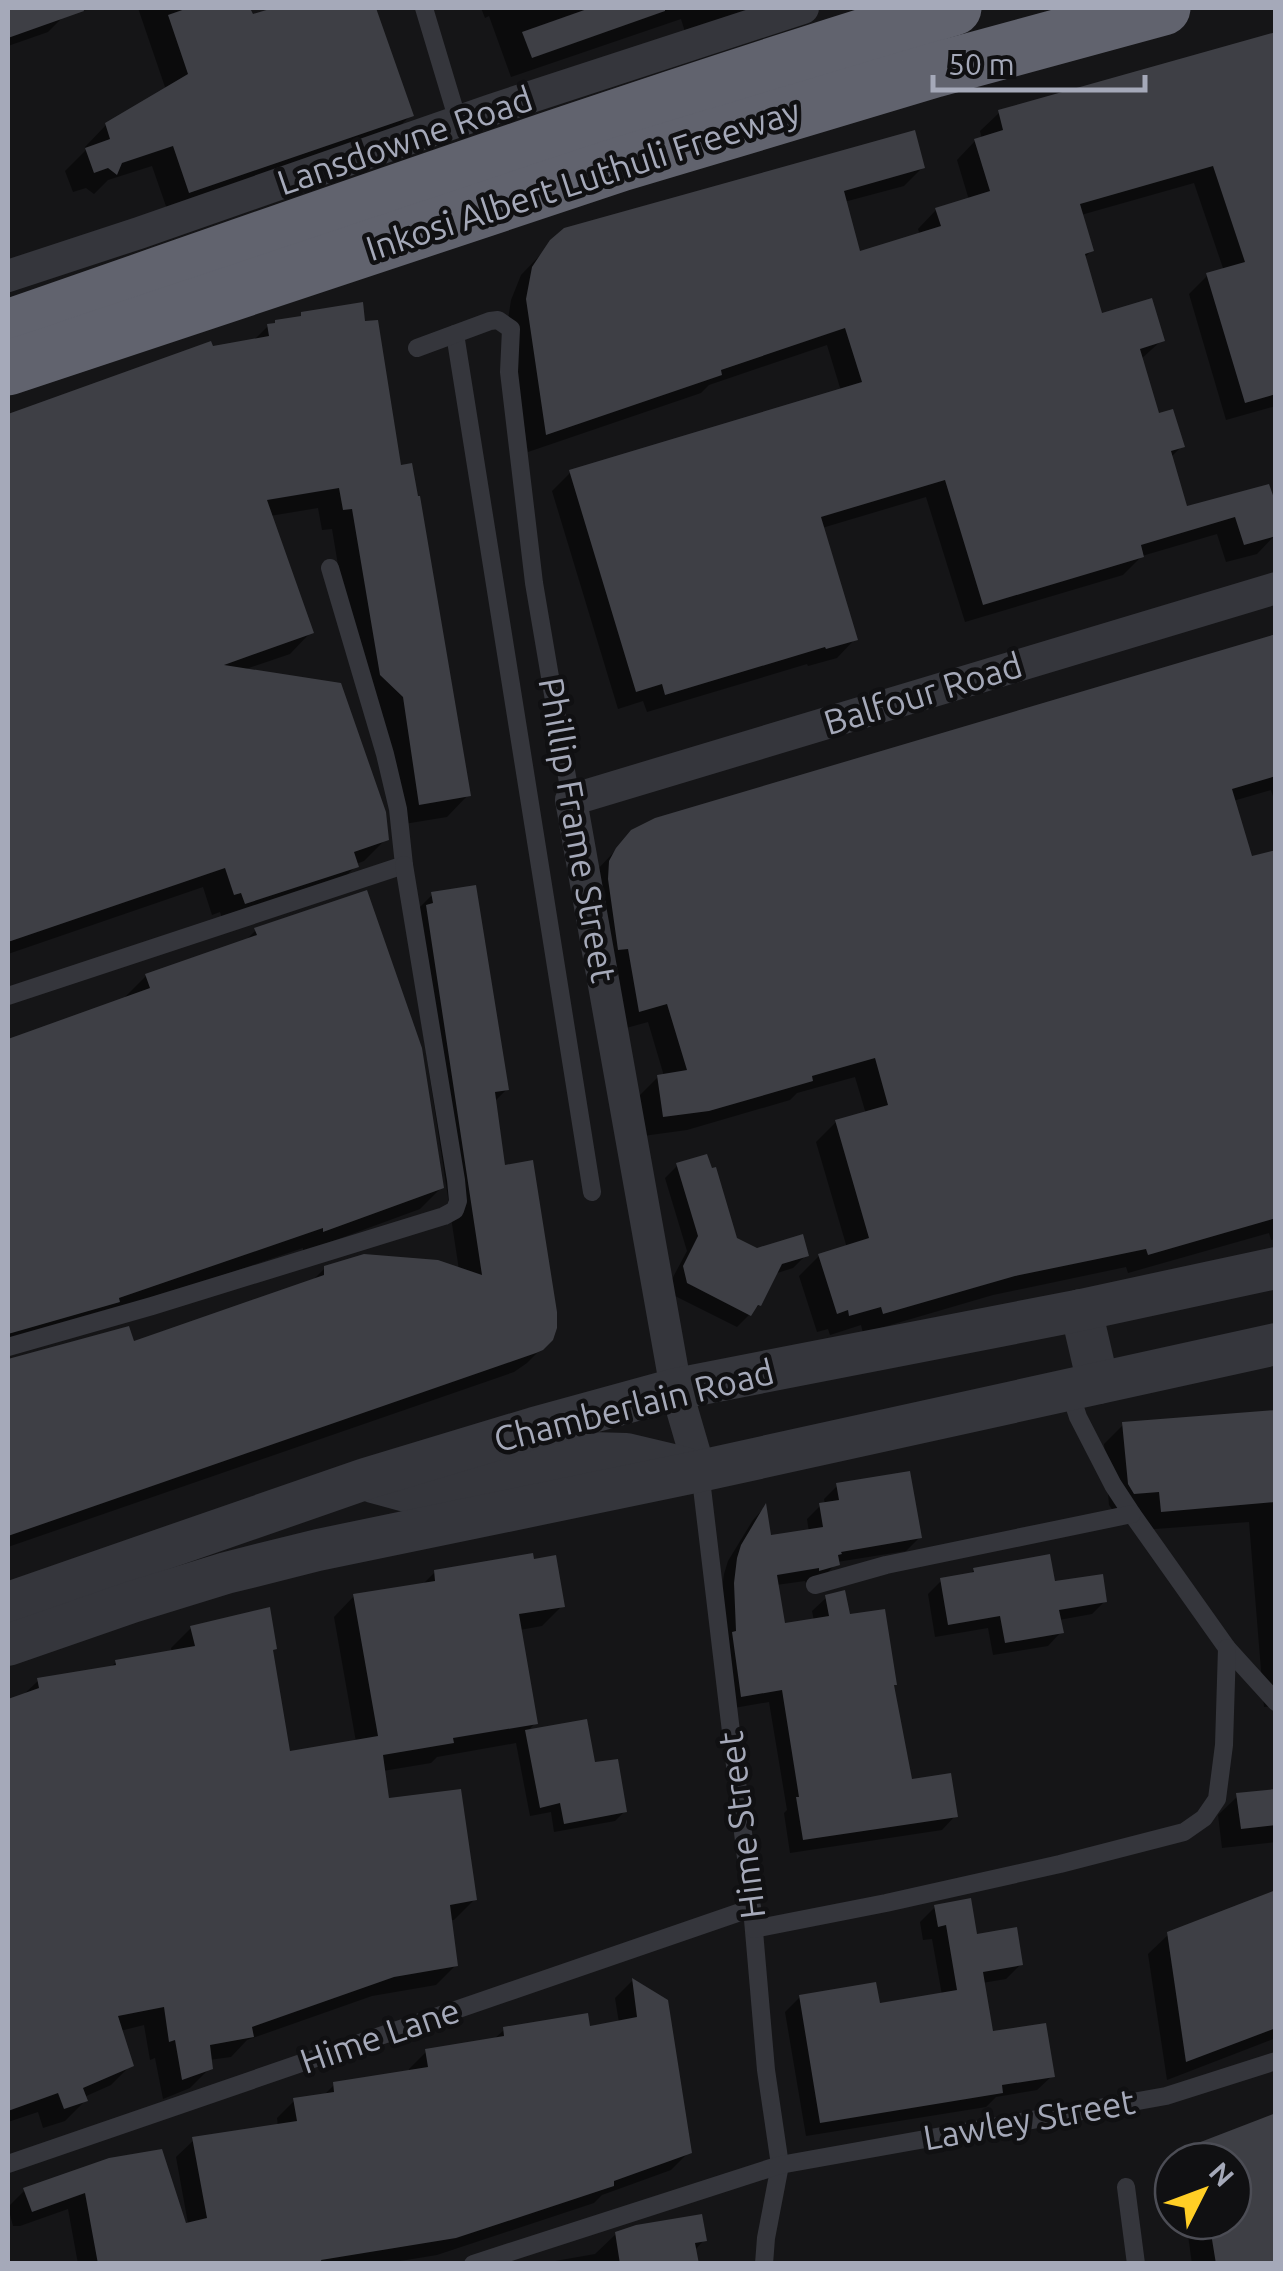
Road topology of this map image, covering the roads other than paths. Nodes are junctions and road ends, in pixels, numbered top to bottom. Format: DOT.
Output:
graph roads {
  1 [pos="424,8"];
  2 [pos="803,8"];
  3 [pos="954,8"];
  4 [pos="1163,8"];
  5 [pos="458,122"];
  6 [pos="8,276"];
  7 [pos="8,327"];
  8 [pos="456,334"];
  9 [pos="417,348"];
  10 [pos="8,368"];
  11 [pos="330,568"];
  12 [pos="1276,588"];
  13 [pos="571,800"];
  14 [pos="404,865"];
  15 [pos="8,996"];
  16 [pos="592,1192"];
  17 [pos="1276,1268"];
  18 [pos="1081,1310"];
  19 [pos="1276,1344"];
  20 [pos="8,1347"];
  21 [pos="1084,1386"];
  22 [pos="676,1389"];
  23 [pos="700,1471"];
  24 [pos="365,1479"];
  25 [pos="300,1502"];
  26 [pos="1132,1514"];
  27 [pos="318,1550"];
  28 [pos="816,1585"];
  29 [pos="8,1603"];
  30 [pos="8,1644"];
  31 [pos="1227,1648"];
  32 [pos="1276,1702"];
  33 [pos="752,1908"];
  34 [pos="754,1929"];
  35 [pos="1276,2061"];
  36 [pos="8,2164"];
  37 [pos="780,2165"];
  38 [pos="1126,2188"];
  39 [pos="473,2264"];
  40 [pos="764,2264"];
  41 [pos="1136,2264"];
  1 -- 5 [label="lane"];
  2 -- 5 [label="street, Lansdowne Road"];
  3 -- 7 [label="highway, Inkosi Albert Luthuli Freeway"];
  4 -- 10 [label="highway, Inkosi Albert Luthuli Freeway"];
  5 -- 6 [label="street, Lansdowne Road"];
  8 -- 9 [label="lane"];
  8 -- 13 [label="lane, Phillip Frame Street"];
  8 -- 16 [label="lane"];
  11 -- 14 [label="lane"];
  12 -- 13 [label="street, Balfour Road"];
  13 -- 22 [label="street, Phillip Frame Street"];
  14 -- 15 [label="lane"];
  14 -- 20 [label="lane"];
  17 -- 18 [label="street, Chamberlain Road"];
  18 -- 21 [label="street"];
  18 -- 22 [label="street, Chamberlain Road"];
  19 -- 21 [label="street, Chamberlain Road"];
  21 -- 23 [label="street, Chamberlain Road"];
  21 -- 26 [label="lane"];
  22 -- 23 [label="street, Hime Street"];
  22 -- 24 [label="street, Chamberlain Road"];
  23 -- 24 [label="street"];
  23 -- 27 [label="street, Chamberlain Road"];
  23 -- 33 [label="lane, Hime Street"];
  24 -- 25 [label="street, Chamberlain Road"];
  25 -- 27 [label="street"];
  25 -- 29 [label="street, Chamberlain Road"];
  26 -- 28 [label="lane"];
  26 -- 31 [label="lane"];
  27 -- 30 [label="street, Chamberlain Road"];
  31 -- 32 [label="lane"];
  31 -- 34 [label="lane"];
  33 -- 34 [label="lane, Hime Street"];
  33 -- 36 [label="lane, Hime Lane"];
  34 -- 37 [label="lane, Hime Street"];
  35 -- 37 [label="lane, Lawley Street"];
  37 -- 39 [label="lane, Lawley Street"];
  37 -- 40 [label="lane, Hime Street"];
  38 -- 41 [label="lane"];
}
